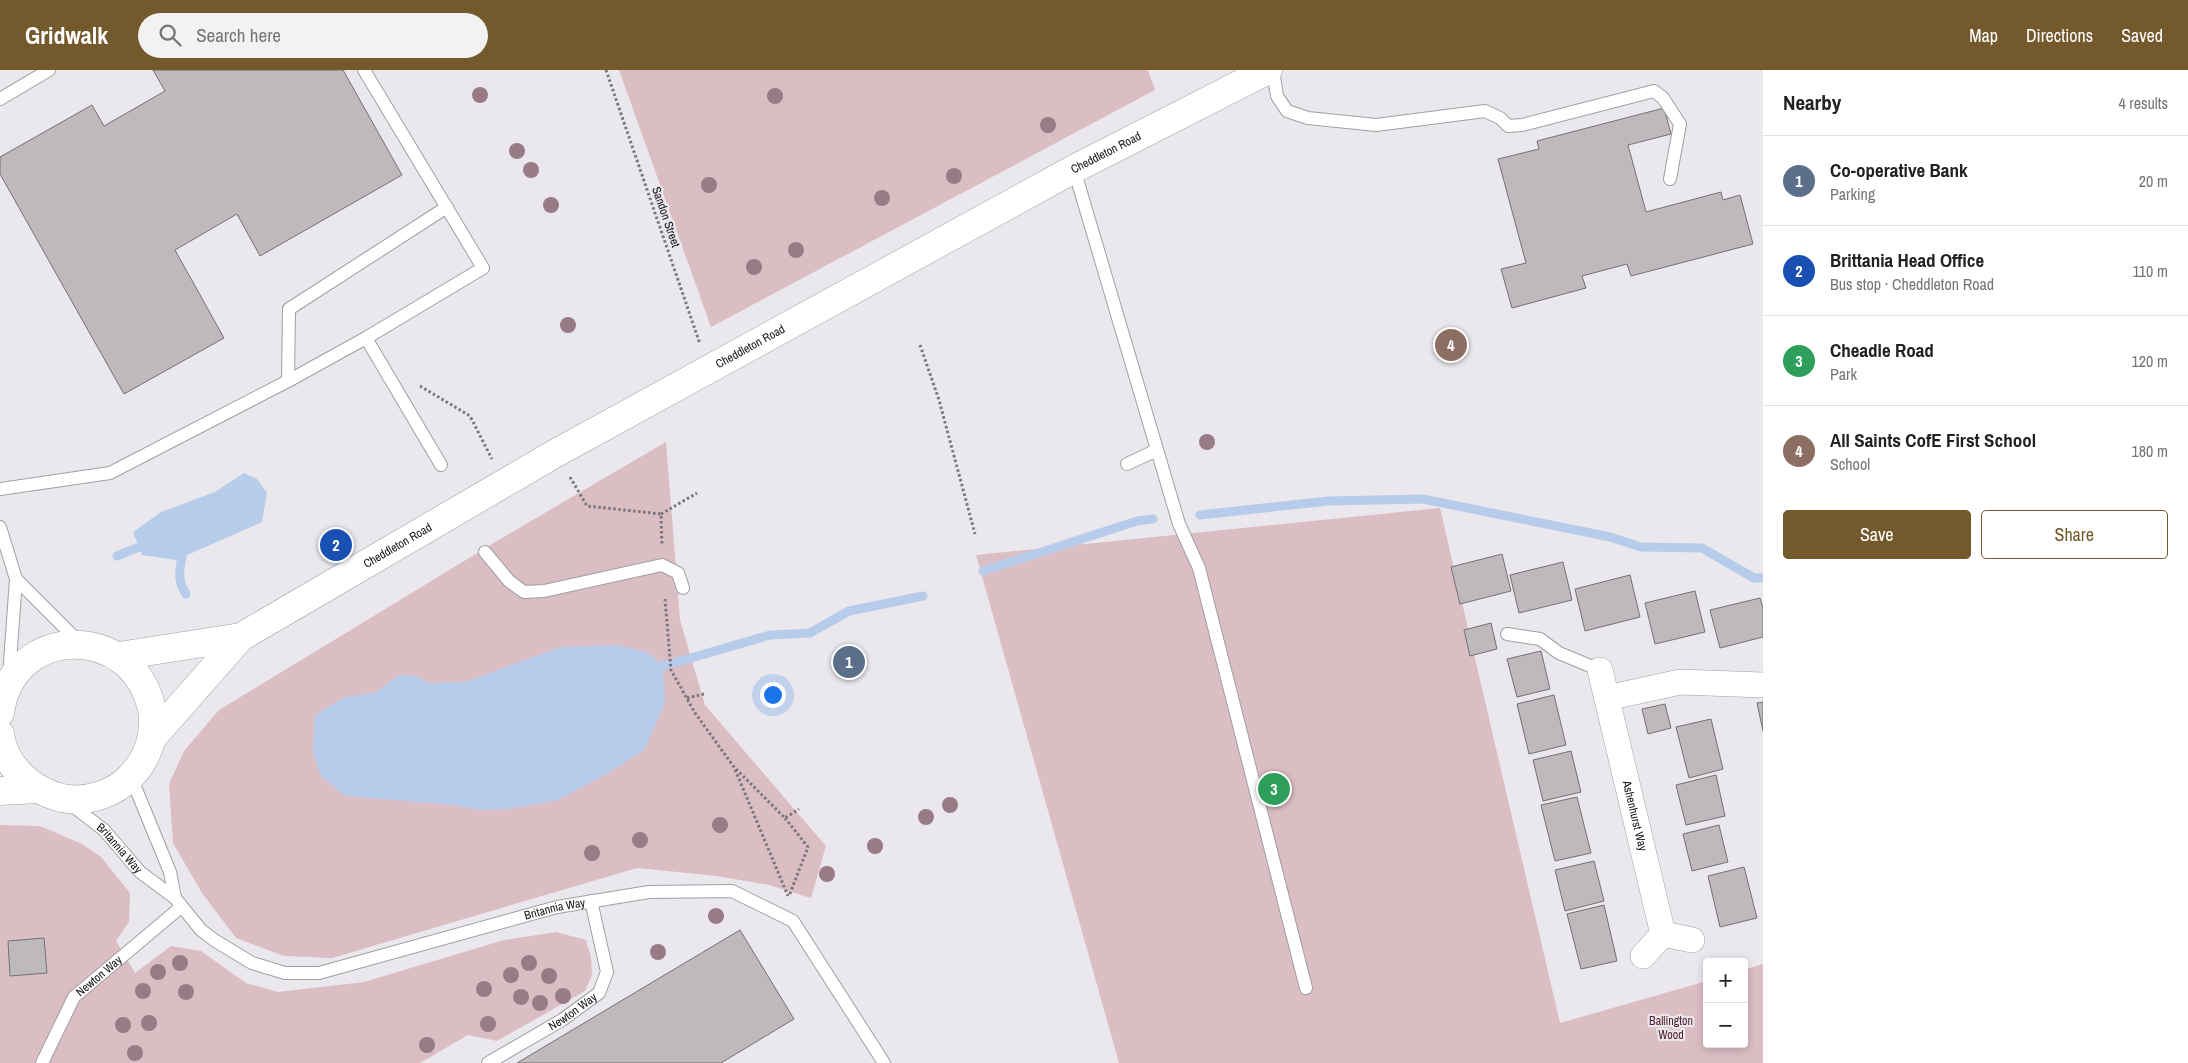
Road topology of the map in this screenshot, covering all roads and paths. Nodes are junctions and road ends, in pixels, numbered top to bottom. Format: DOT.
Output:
graph roads {
  1 [pos="49,70"];
  2 [pos="364,70"];
  3 [pos="606,70"];
  4 [pos="1268,70"];
  5 [pos="1273,70"];
  6 [pos="0,99"];
  7 [pos="1074,169"];
  8 [pos="1670,179"];
  9 [pos="447,207"];
  10 [pos="366,338"];
  11 [pos="920,345"];
  12 [pos="709,370"];
  13 [pos="288,381"];
  14 [pos="397,391"];
  15 [pos="1157,450"];
  16 [pos="556,453"];
  17 [pos="490,454"];
  18 [pos="1127,464"];
  19 [pos="441,465"];
  20 [pos="0,489"];
  21 [pos="696,493"];
  22 [pos="661,514"];
  23 [pos="0,527"];
  24 [pos="975,534"];
  25 [pos="485,552"];
  26 [pos="662,565"];
  27 [pos="16,579"];
  28 [pos="683,588"];
  29 [pos="1507,634"];
  30 [pos="241,636"];
  31 [pos="80,644"];
  32 [pos="119,656"];
  33 [pos="1600,670"];
  34 [pos="8,684"];
  35 [pos="1763,685"];
  36 [pos="704,694"];
  37 [pos="687,698"];
  38 [pos="1607,698"];
  39 [pos="0,713"];
  40 [pos="0,734"];
  41 [pos="152,738"];
  42 [pos="734,767"];
  43 [pos="131,777"];
  44 [pos="0,792"];
  45 [pos="50,794"];
  46 [pos="799,809"];
  47 [pos="785,818"];
  48 [pos="591,901"];
  49 [pos="178,902"];
  50 [pos="1663,934"];
  51 [pos="1692,940"];
  52 [pos="1643,956"];
  53 [pos="1306,988"];
  54 [pos="42,1063"];
  55 [pos="488,1063"];
  56 [pos="884,1063"];
  1 -- 6 [label="lane"];
  2 -- 9 [label="lane"];
  3 -- 12 [label="path, Sandon Street"];
  4 -- 7 [label="highway, Cheddleton Road"];
  5 -- 8 [label="lane"];
  7 -- 12 [label="highway, Cheddleton Road"];
  7 -- 15 [label="lane"];
  9 -- 10 [label="lane"];
  9 -- 13 [label="lane"];
  10 -- 13 [label="lane"];
  10 -- 14 [label="lane"];
  11 -- 24 [label="path"];
  12 -- 16 [label="highway, Cheddleton Road"];
  13 -- 20 [label="lane"];
  14 -- 17 [label="path"];
  14 -- 19 [label="lane"];
  15 -- 18 [label="lane"];
  15 -- 53 [label="lane"];
  16 -- 22 [label="path"];
  16 -- 30 [label="highway, Cheddleton Road"];
  21 -- 22 [label="path"];
  22 -- 26 [label="path"];
  23 -- 27 [label="lane"];
  25 -- 26 [label="lane"];
  26 -- 28 [label="lane"];
  26 -- 37 [label="path"];
  27 -- 31 [label="lane"];
  27 -- 34 [label="lane"];
  29 -- 33 [label="lane"];
  30 -- 32 [label="highway, Cheddleton Road"];
  30 -- 41 [label="highway, Cheddleton Road"];
  31 -- 32 [label="highway, Cheddleton Road"];
  31 -- 34 [label="highway, Cheddleton Road"];
  32 -- 41 [label="highway, Cheddleton Road"];
  33 -- 38 [label="street, Ashenhurst Way"];
  34 -- 39 [label="highway, Cheddleton Road"];
  35 -- 38 [label="street"];
  36 -- 37 [label="path"];
  37 -- 42 [label="path"];
  38 -- 50 [label="street, Ashenhurst Way"];
  40 -- 45 [label="highway"];
  41 -- 43 [label="highway, Cheddleton Road"];
  42 -- 47 [label="path"];
  42 -- 47 [label="path"];
  43 -- 45 [label="highway, Cheddleton Road"];
  43 -- 49 [label="lane"];
  44 -- 45 [label="highway, Cheddleton Road"];
  45 -- 49 [label="lane, Britannia Way"];
  46 -- 47 [label="path"];
  48 -- 49 [label="lane, Britannia Way"];
  48 -- 55 [label="lane, Newton Way"];
  48 -- 56 [label="lane, Britannia Way"];
  49 -- 54 [label="lane, Newton Way"];
  50 -- 51 [label="street"];
  50 -- 52 [label="street"];
}
